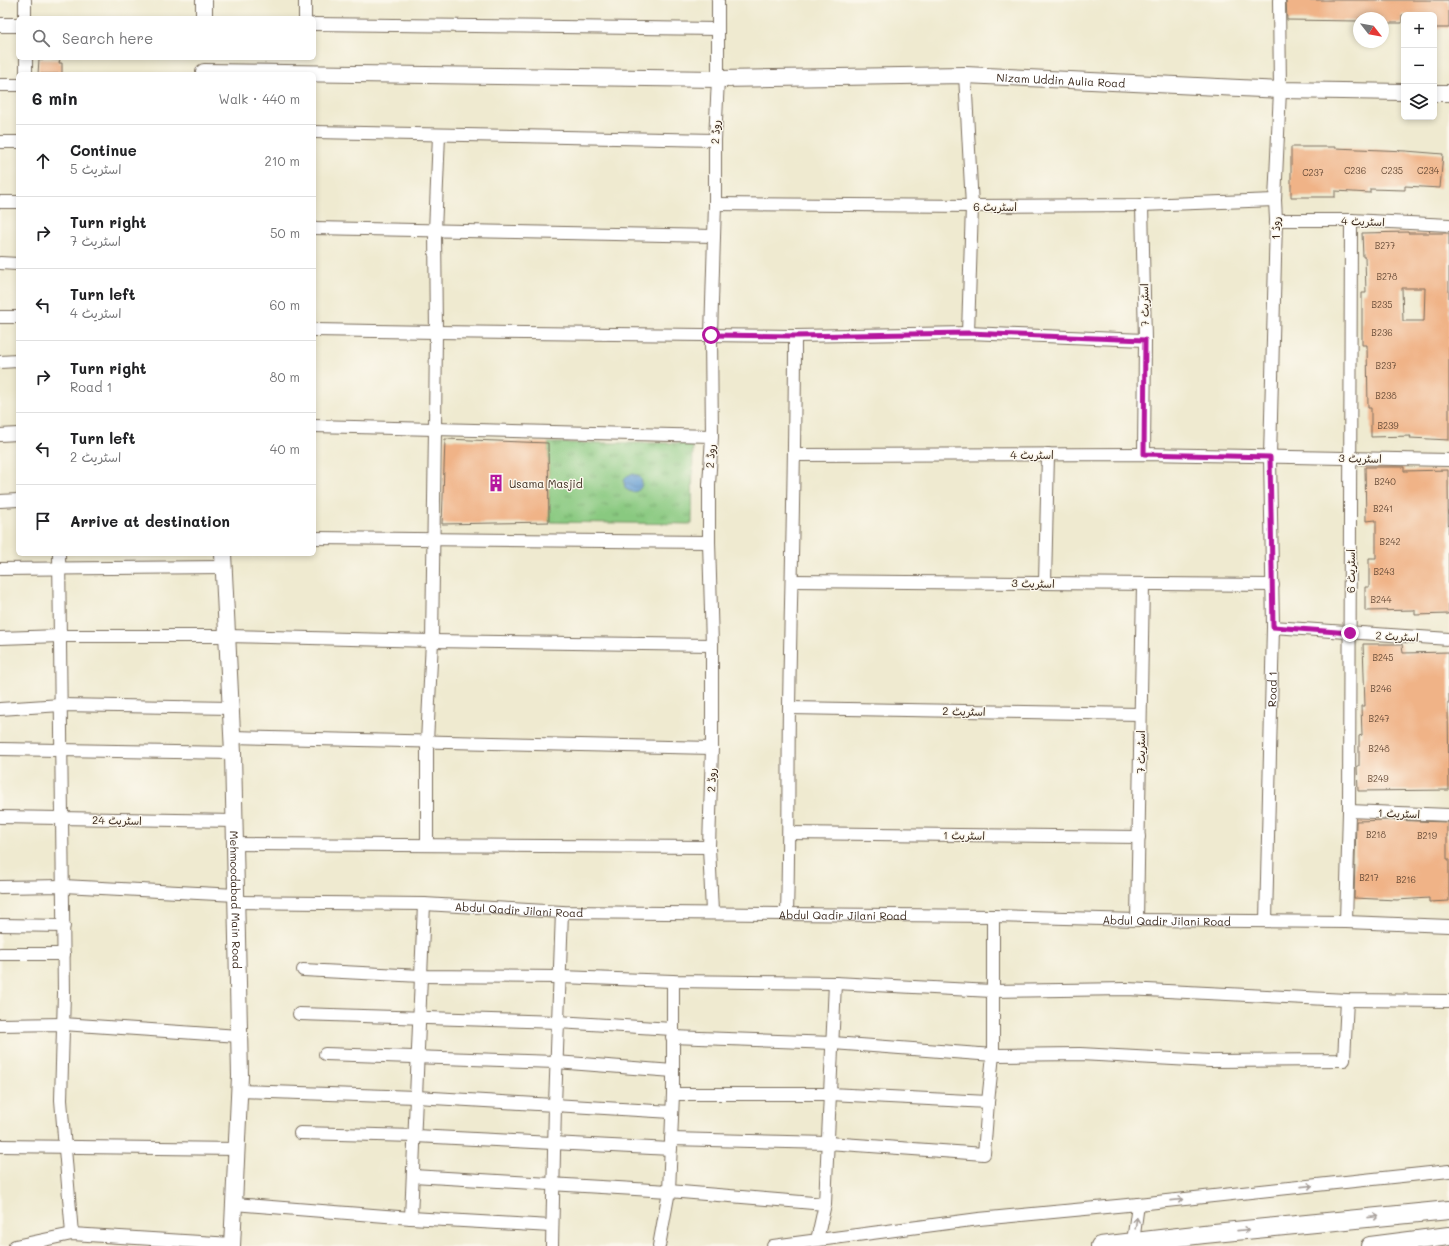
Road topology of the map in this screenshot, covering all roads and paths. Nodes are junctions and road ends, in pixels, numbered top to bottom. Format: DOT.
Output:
graph roads {
  1 [pos="25,0"];
  2 [pos="204,0"];
  3 [pos="305,0"];
  4 [pos="718,0"];
  5 [pos="1279,0"];
  6 [pos="25,16"];
  7 [pos="204,16"];
  8 [pos="305,16"];
  9 [pos="316,24"];
  10 [pos="0,25"];
  11 [pos="16,25"];
  12 [pos="718,29"];
  13 [pos="26,60"];
  14 [pos="204,68"];
  15 [pos="26,72"];
  16 [pos="965,75"];
  17 [pos="718,79"];
  18 [pos="0,85"];
  19 [pos="16,85"];
  20 [pos="1280,90"];
  21 [pos="1401,92"];
  22 [pos="1437,93"];
  23 [pos="1449,93"];
  24 [pos="316,132"];
  25 [pos="439,135"];
  26 [pos="715,140"];
  27 [pos="0,142"];
  28 [pos="16,142"];
  29 [pos="1275,200"];
  30 [pos="0,202"];
  31 [pos="16,202"];
  32 [pos="715,204"];
  33 [pos="1142,205"];
  34 [pos="972,206"];
  35 [pos="1276,220"];
  36 [pos="1351,220"];
  37 [pos="1449,225"];
  38 [pos="316,228"];
  39 [pos="436,231"];
  40 [pos="714,236"];
  41 [pos="0,263"];
  42 [pos="16,264"];
  43 [pos="0,317"];
  44 [pos="16,317"];
  45 [pos="316,330"];
  46 [pos="436,332"];
  47 [pos="968,333"];
  48 [pos="711,335"];
  49 [pos="795,336"];
  50 [pos="1145,340"];
  51 [pos="0,362"];
  52 [pos="16,362"];
  53 [pos="316,426"];
  54 [pos="435,429"];
  55 [pos="16,434"];
  56 [pos="0,435"];
  57 [pos="712,436"];
  58 [pos="1048,454"];
  59 [pos="1144,454"];
  60 [pos="794,455"];
  61 [pos="1270,457"];
  62 [pos="1350,458"];
  63 [pos="1449,460"];
  64 [pos="0,500"];
  65 [pos="16,500"];
  66 [pos="316,538"];
  67 [pos="433,540"];
  68 [pos="709,542"];
  69 [pos="59,556"];
  70 [pos="223,560"];
  71 [pos="59,568"];
  72 [pos="0,569"];
  73 [pos="792,581"];
  74 [pos="1045,584"];
  75 [pos="1143,584"];
  76 [pos="1273,585"];
  77 [pos="1273,627"];
  78 [pos="1350,633"];
  79 [pos="60,636"];
  80 [pos="227,636"];
  81 [pos="0,638"];
  82 [pos="1449,639"];
  83 [pos="432,641"];
  84 [pos="712,645"];
  85 [pos="60,705"];
  86 [pos="231,708"];
  87 [pos="789,708"];
  88 [pos="0,709"];
  89 [pos="1140,714"];
  90 [pos="232,737"];
  91 [pos="427,742"];
  92 [pos="712,748"];
  93 [pos="0,749"];
  94 [pos="61,750"];
  95 [pos="233,753"];
  96 [pos="1349,811"];
  97 [pos="1449,815"];
  98 [pos="0,817"];
  99 [pos="62,819"];
  100 [pos="235,821"];
  101 [pos="789,833"];
  102 [pos="1139,837"];
  103 [pos="235,844"];
  104 [pos="427,845"];
  105 [pos="709,847"];
  106 [pos="63,886"];
  107 [pos="0,887"];
  108 [pos="236,899"];
  109 [pos="424,904"];
  110 [pos="562,912"];
  111 [pos="712,912"];
  112 [pos="787,913"];
  113 [pos="993,916"];
  114 [pos="1137,920"];
  115 [pos="1266,921"];
  116 [pos="1346,922"];
  117 [pos="0,925"];
  118 [pos="64,926"];
  119 [pos="1449,926"];
  120 [pos="0,954"];
  121 [pos="64,954"];
  122 [pos="303,970"];
  123 [pos="421,976"];
  124 [pos="560,977"];
  125 [pos="673,981"];
  126 [pos="835,983"];
  127 [pos="992,991"];
  128 [pos="1347,1000"];
  129 [pos="1449,1001"];
  130 [pos="299,1014"];
  131 [pos="419,1018"];
  132 [pos="558,1022"];
  133 [pos="63,1024"];
  134 [pos="0,1025"];
  135 [pos="672,1033"];
  136 [pos="239,1036"];
  137 [pos="833,1043"];
  138 [pos="325,1054"];
  139 [pos="993,1055"];
  140 [pos="418,1057"];
  141 [pos="556,1062"];
  142 [pos="674,1071"];
  143 [pos="240,1091"];
  144 [pos="673,1094"];
  145 [pos="830,1094"];
  146 [pos="416,1097"];
  147 [pos="988,1102"];
  148 [pos="555,1105"];
  149 [pos="672,1112"];
  150 [pos="300,1133"];
  151 [pos="415,1136"];
  152 [pos="554,1142"];
  153 [pos="671,1144"];
  154 [pos="828,1144"];
  155 [pos="0,1146"];
  156 [pos="65,1147"];
  157 [pos="237,1149"];
  158 [pos="1449,1171"];
  159 [pos="413,1176"];
  160 [pos="553,1184"];
  161 [pos="670,1191"];
  162 [pos="234,1204"];
  163 [pos="825,1204"];
  164 [pos="1138,1204"];
  165 [pos="1449,1210"];
  166 [pos="412,1218"];
  167 [pos="551,1226"];
  168 [pos="72,1234"];
  169 [pos="1449,1236"];
  170 [pos="817,1240"];
  171 [pos="1133,1242"];
  172 [pos="232,1245"];
  173 [pos="15,1246"];
  174 [pos="552,1246"];
  175 [pos="658,1246"];
  176 [pos="773,1246"];
  177 [pos="1100,1246"];
  178 [pos="1370,1246"];
  1 -- 6 [label="street"];
  2 -- 7 [label="main road"];
  3 -- 8 [label="street"];
  4 -- 12 [label="street, روڈ 2"];
  5 -- 20 [label="street, روڈ 1"];
  9 -- 12 [label="street"];
  10 -- 11 [label="street"];
  12 -- 17 [label="street, روڈ 2"];
  13 -- 15 [label="street"];
  14 -- 17 [label="main road, Nizam Uddin Aulia Road"];
  16 -- 17 [label="main road, Nizam Uddin Aulia Road"];
  16 -- 20 [label="main road, Nizam Uddin Aulia Road"];
  16 -- 34 [label="street"];
  17 -- 26 [label="street, روڈ 2"];
  18 -- 19 [label="street"];
  20 -- 21 [label="main road, Nizam Uddin Aulia Road"];
  20 -- 29 [label="street, روڈ 1"];
  22 -- 23 [label="main road"];
  24 -- 25 [label="street"];
  25 -- 26 [label="street"];
  25 -- 39 [label="street"];
  26 -- 32 [label="street, روڈ 2"];
  27 -- 28 [label="street"];
  29 -- 33 [label="street, اسٹریٹ 6"];
  29 -- 35 [label="street, روڈ 1"];
  30 -- 31 [label="street"];
  32 -- 34 [label="street, اسٹریٹ 6"];
  32 -- 40 [label="street, روڈ 2"];
  33 -- 34 [label="street, اسٹریٹ 6"];
  33 -- 50 [label="street, اسٹریٹ 7"];
  34 -- 47 [label="street"];
  35 -- 36 [label="street, اسٹریٹ 4"];
  35 -- 61 [label="street, روڈ 1"];
  36 -- 37 [label="street, اسٹریٹ 4"];
  36 -- 62 [label="street, اسٹریٹ 6"];
  38 -- 39 [label="street"];
  39 -- 40 [label="street"];
  39 -- 46 [label="street"];
  40 -- 48 [label="street, روڈ 2"];
  41 -- 42 [label="street"];
  43 -- 44 [label="street"];
  45 -- 46 [label="street"];
  46 -- 48 [label="street"];
  46 -- 54 [label="street"];
  47 -- 49 [label="street"];
  47 -- 50 [label="street"];
  48 -- 49 [label="street"];
  48 -- 57 [label="street, روڈ 2"];
  49 -- 60 [label="street"];
  50 -- 59 [label="street, اسٹریٹ 7"];
  51 -- 52 [label="street"];
  53 -- 54 [label="street"];
  54 -- 57 [label="street"];
  54 -- 67 [label="street"];
  55 -- 56 [label="street"];
  57 -- 68 [label="street, روڈ 2"];
  58 -- 59 [label="street, اسٹریٹ 4"];
  58 -- 60 [label="street, اسٹریٹ 4"];
  58 -- 74 [label="street"];
  59 -- 61 [label="street, اسٹریٹ 4"];
  60 -- 73 [label="street"];
  61 -- 62 [label="street, اسٹریٹ 3"];
  61 -- 76 [label="street, Road 1"];
  62 -- 63 [label="street, اسٹریٹ 3"];
  62 -- 78 [label="street, اسٹریٹ 6"];
  64 -- 65 [label="street"];
  66 -- 67 [label="street"];
  67 -- 68 [label="street"];
  67 -- 83 [label="street"];
  68 -- 84 [label="street, روڈ 2"];
  69 -- 71 [label="street"];
  70 -- 71 [label="street"];
  70 -- 80 [label="main road, Mehmoodabad Main Road"];
  71 -- 72 [label="street"];
  71 -- 79 [label="street"];
  73 -- 74 [label="street, اسٹریٹ 3"];
  73 -- 87 [label="street"];
  74 -- 75 [label="street, اسٹریٹ 3"];
  75 -- 76 [label="street, اسٹریٹ 3"];
  75 -- 89 [label="street, اسٹریٹ 7"];
  76 -- 77 [label="street, Road 1"];
  77 -- 78 [label="street, اسٹریٹ 2"];
  77 -- 115 [label="street, Road 1"];
  78 -- 82 [label="street, اسٹریٹ 2"];
  78 -- 96 [label="street, اسٹریٹ 6"];
  79 -- 80 [label="street"];
  79 -- 81 [label="street"];
  79 -- 85 [label="street"];
  80 -- 83 [label="street"];
  80 -- 86 [label="main road, Mehmoodabad Main Road"];
  83 -- 84 [label="street"];
  83 -- 91 [label="street"];
  84 -- 92 [label="street, روڈ 2"];
  85 -- 86 [label="street"];
  85 -- 88 [label="street"];
  85 -- 94 [label="street"];
  86 -- 90 [label="main road, Mehmoodabad Main Road"];
  87 -- 89 [label="street, اسٹریٹ 2"];
  87 -- 101 [label="street"];
  89 -- 102 [label="street, اسٹریٹ 7"];
  90 -- 91 [label="street"];
  90 -- 95 [label="main road, Mehmoodabad Main Road"];
  91 -- 92 [label="street"];
  91 -- 104 [label="street"];
  92 -- 105 [label="street, روڈ 2"];
  93 -- 94 [label="street"];
  94 -- 95 [label="street"];
  94 -- 99 [label="street"];
  95 -- 100 [label="main road, Mehmoodabad Main Road"];
  96 -- 97 [label="street, اسٹریٹ 1"];
  96 -- 116 [label="street, اسٹریٹ 6"];
  98 -- 99 [label="street, اسٹریٹ 24"];
  99 -- 100 [label="street, اسٹریٹ 24"];
  99 -- 106 [label="street"];
  100 -- 103 [label="main road, Mehmoodabad Main Road"];
  101 -- 102 [label="street, اسٹریٹ 1"];
  101 -- 112 [label="street"];
  102 -- 114 [label="street, اسٹریٹ 7"];
  103 -- 104 [label="street"];
  103 -- 108 [label="main road, Mehmoodabad Main Road"];
  104 -- 105 [label="street"];
  105 -- 111 [label="street, روڈ 2"];
  106 -- 107 [label="street, Abdul Qadir Jilani Road"];
  106 -- 108 [label="street, Abdul Qadir Jilani Road"];
  106 -- 118 [label="street"];
  108 -- 109 [label="street, Abdul Qadir Jilani Road"];
  108 -- 136 [label="main road, Mehmoodabad Main Road"];
  109 -- 110 [label="street, Abdul Qadir Jilani Road"];
  109 -- 123 [label="street"];
  110 -- 111 [label="street, Abdul Qadir Jilani Road"];
  110 -- 124 [label="street"];
  111 -- 112 [label="street, Abdul Qadir Jilani Road"];
  112 -- 113 [label="street, Abdul Qadir Jilani Road"];
  113 -- 114 [label="street, Abdul Qadir Jilani Road"];
  113 -- 127 [label="street"];
  114 -- 115 [label="street, Abdul Qadir Jilani Road"];
  115 -- 116 [label="street, Abdul Qadir Jilani Road"];
  116 -- 119 [label="street, Abdul Qadir Jilani Road"];
  117 -- 118 [label="street"];
  118 -- 121 [label="street"];
  120 -- 121 [label="street"];
  121 -- 133 [label="street"];
  122 -- 123 [label="street"];
  123 -- 124 [label="street"];
  123 -- 131 [label="street"];
  124 -- 125 [label="street"];
  124 -- 132 [label="street"];
  125 -- 126 [label="street"];
  125 -- 135 [label="street"];
  126 -- 127 [label="street"];
  126 -- 137 [label="street"];
  127 -- 128 [label="street"];
  127 -- 139 [label="street"];
  128 -- 129 [label="street"];
  128 -- 139 [label="street"];
  130 -- 131 [label="street"];
  131 -- 132 [label="street"];
  131 -- 140 [label="street"];
  132 -- 135 [label="street"];
  132 -- 141 [label="street"];
  133 -- 134 [label="street"];
  133 -- 136 [label="street"];
  133 -- 156 [label="street"];
  135 -- 137 [label="street"];
  135 -- 142 [label="street"];
  136 -- 143 [label="main road, Mehmoodabad Main Road"];
  137 -- 139 [label="street"];
  137 -- 145 [label="street"];
  138 -- 140 [label="street"];
  139 -- 147 [label="street"];
  140 -- 141 [label="street"];
  140 -- 146 [label="street"];
  141 -- 142 [label="street"];
  141 -- 148 [label="street"];
  142 -- 144 [label="street"];
  143 -- 146 [label="street"];
  143 -- 157 [label="main road, Mehmoodabad Main Road"];
  144 -- 145 [label="street"];
  144 -- 149 [label="street"];
  145 -- 147 [label="street"];
  145 -- 154 [label="street"];
  146 -- 148 [label="street"];
  146 -- 151 [label="street"];
  147 -- 154 [label="street"];
  148 -- 149 [label="street"];
  148 -- 152 [label="street"];
  149 -- 153 [label="street"];
  150 -- 151 [label="street"];
  151 -- 152 [label="street"];
  151 -- 159 [label="street"];
  152 -- 153 [label="street"];
  152 -- 160 [label="street"];
  153 -- 154 [label="street"];
  153 -- 161 [label="street"];
  154 -- 163 [label="street"];
  155 -- 156 [label="street"];
  156 -- 157 [label="street"];
  156 -- 168 [label="street"];
  157 -- 162 [label="main road, Mehmoodabad Main Road"];
  164 -- 158 [label="street, one-way"];
  159 -- 160 [label="street"];
  159 -- 166 [label="street"];
  160 -- 161 [label="street"];
  160 -- 167 [label="street"];
  161 -- 163 [label="street"];
  161 -- 175 [label="street"];
  162 -- 166 [label="street"];
  162 -- 172 [label="main road, Mehmoodabad Main Road"];
  163 -- 170 [label="street"];
  164 -- 170 [label="street"];
  171 -- 164 [label="street, one-way"];
  171 -- 165 [label="main road, one-way"];
  166 -- 167 [label="street"];
  167 -- 174 [label="street"];
  168 -- 172 [label="street"];
  168 -- 173 [label="street"];
  169 -- 178 [label="main road"];
  170 -- 176 [label="street"];
  171 -- 177 [label="main road"];
}
